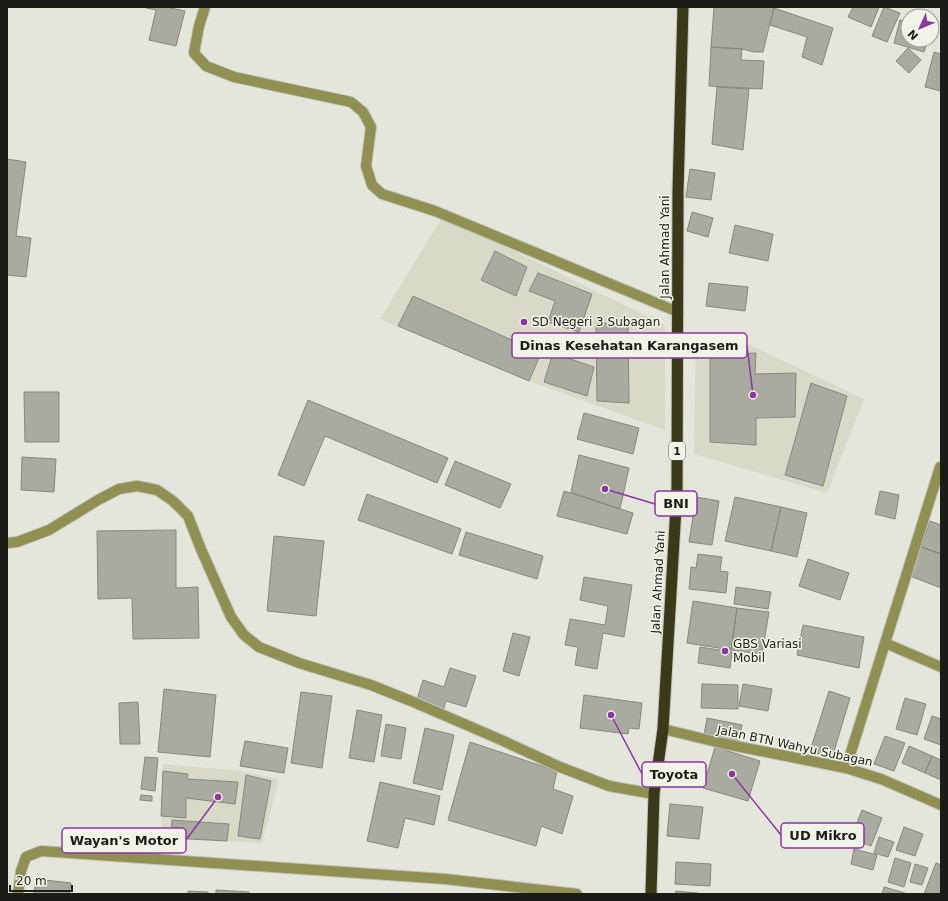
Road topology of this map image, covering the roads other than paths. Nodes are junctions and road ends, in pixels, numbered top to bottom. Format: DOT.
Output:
graph roads {
  1 [pos="204,7"];
  2 [pos="683,7"];
  3 [pos="678,312"];
  4 [pos="940,467"];
  5 [pos="7,543"];
  6 [pos="885,643"];
  7 [pos="941,667"];
  8 [pos="663,729"];
  9 [pos="846,768"];
  10 [pos="654,794"];
  11 [pos="941,805"];
  12 [pos="18,894"];
  13 [pos="577,894"];
  14 [pos="651,894"];
  1 -- 3 [label="street"];
  2 -- 3 [label="highway, Jalan Ahmad Yani / 1"];
  3 -- 8 [label="highway, Jalan Ahmad Yani / 1"];
  4 -- 6 [label="street"];
  5 -- 10 [label="street"];
  6 -- 7 [label="street"];
  6 -- 9 [label="street"];
  8 -- 9 [label="street, Jalan BTN Wahyu Subagan"];
  8 -- 10 [label="highway, Jalan Ahmad Yani / 1"];
  9 -- 11 [label="street, Jalan BTN Wahyu Subagan"];
  10 -- 14 [label="highway, Jalan Ahmad Yani / 1"];
  12 -- 13 [label="street"];
}
